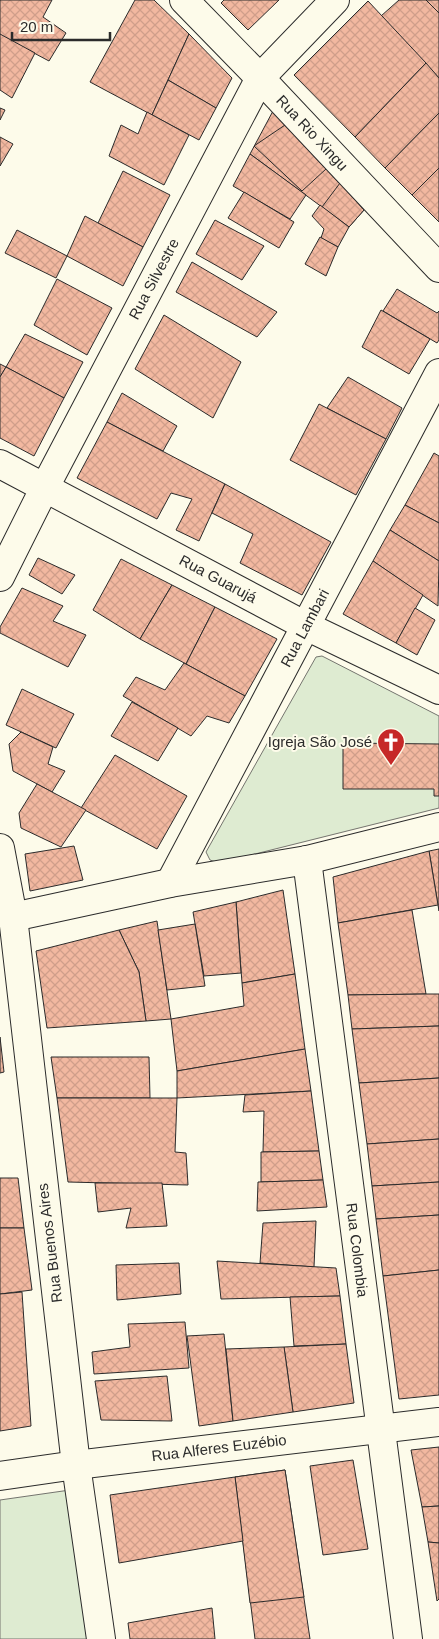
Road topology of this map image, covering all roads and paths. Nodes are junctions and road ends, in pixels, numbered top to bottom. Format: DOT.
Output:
graph roads {
  1 [pos="184,0"];
  2 [pos="335,0"];
  3 [pos="260,78"];
  4 [pos="439,268"];
  5 [pos="439,373"];
  6 [pos="0,464"];
  7 [pos="45,487"];
  8 [pos="0,577"];
  9 [pos="306,626"];
  10 [pos="439,690"];
  11 [pos="439,827"];
  12 [pos="0,848"];
  13 [pos="307,860"];
  14 [pos="170,883"];
  15 [pos="13,917"];
  16 [pos="439,1422"];
  17 [pos="380,1429"];
  18 [pos="76,1465"];
  19 [pos="0,1476"];
  20 [pos="101,1639"];
  21 [pos="408,1639"];
  1 -- 3 [label="street, Rua Rio Xingu"];
  2 -- 3 [label="street, Rua Silvestre"];
  3 -- 4 [label="street, Rua Rio Xingu"];
  3 -- 7 [label="street, Rua Silvestre"];
  5 -- 9 [label="street, Rua Lambari"];
  6 -- 7 [label="street, Rua Guarujá"];
  7 -- 8 [label="street, Rua Silvestre"];
  7 -- 9 [label="street, Rua Guarujá"];
  9 -- 10 [label="street, Rua Guarujá"];
  9 -- 14 [label="street, Rua Lambari"];
  11 -- 13 [label="street"];
  12 -- 15 [label="street, Rua Buenos Aires"];
  13 -- 14 [label="street"];
  13 -- 17 [label="street, Rua Colombia"];
  14 -- 15 [label="street"];
  15 -- 18 [label="street, Rua Buenos Aires"];
  16 -- 17 [label="street, Rua Alferes Euzébio"];
  17 -- 18 [label="street, Rua Alferes Euzébio"];
  17 -- 21 [label="street, Rua Colombia"];
  18 -- 19 [label="street, Rua Alferes Euzébio"];
  18 -- 20 [label="street, Rua Buenos Aires"];
}
